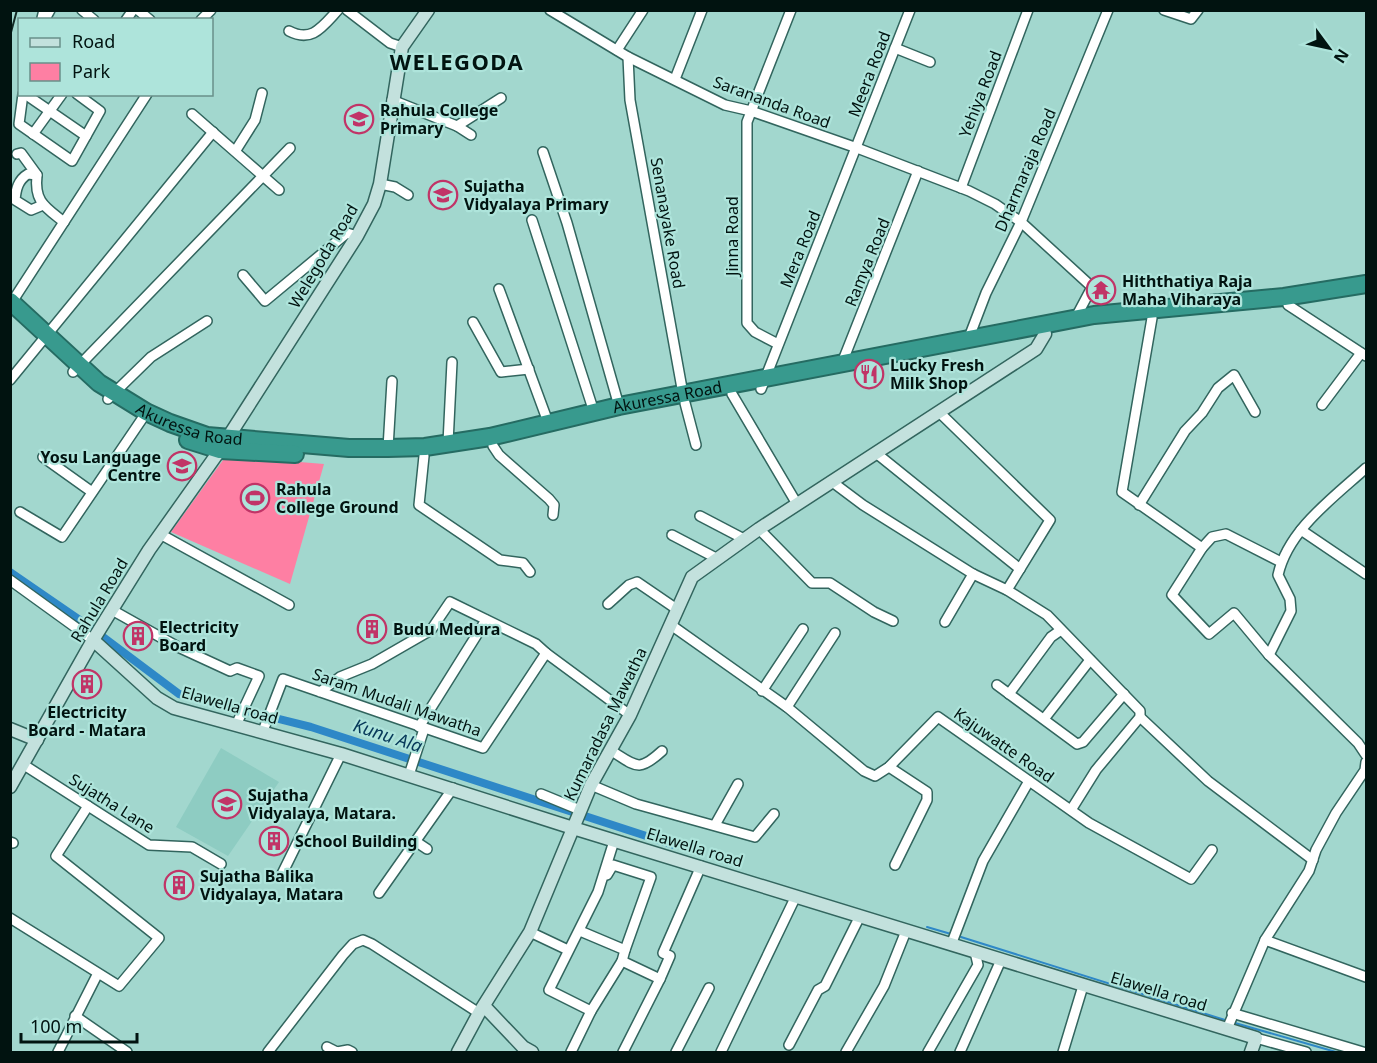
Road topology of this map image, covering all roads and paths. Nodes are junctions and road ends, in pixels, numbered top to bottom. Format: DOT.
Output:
graph roads {
  1 [pos="338,10"];
  2 [pos="347,10"];
  3 [pos="428,10"];
  4 [pos="550,10"];
  5 [pos="643,10"];
  6 [pos="702,10"];
  7 [pos="791,10"];
  8 [pos="910,10"];
  9 [pos="1028,10"];
  10 [pos="1108,10"];
  11 [pos="1164,10"];
  12 [pos="1198,10"];
  13 [pos="289,31"];
  14 [pos="402,47"];
  15 [pos="895,48"];
  16 [pos="617,50"];
  17 [pos="628,57"];
  18 [pos="930,62"];
  19 [pos="675,79"];
  20 [pos="262,93"];
  21 [pos="24,96"];
  22 [pos="27,96"];
  23 [pos="61,96"];
  24 [pos="80,96"];
  25 [pos="146,96"];
  26 [pos="501,98"];
  27 [pos="392,100"];
  28 [pos="50,111"];
  29 [pos="751,111"];
  30 [pos="192,114"];
  31 [pos="457,126"];
  32 [pos="213,132"];
  33 [pos="33,134"];
  34 [pos="471,135"];
  35 [pos="86,136"];
  36 [pos="290,148"];
  37 [pos="857,148"];
  38 [pos="236,150"];
  39 [pos="543,152"];
  40 [pos="17,154"];
  41 [pos="918,171"];
  42 [pos="37,175"];
  43 [pos="265,175"];
  44 [pos="380,184"];
  45 [pos="961,188"];
  46 [pos="279,190"];
  47 [pos="408,195"];
  48 [pos="43,205"];
  49 [pos="532,220"];
  50 [pos="64,222"];
  51 [pos="1021,222"];
  52 [pos="357,236"];
  53 [pos="243,274"];
  54 [pos="1366,284"];
  55 [pos="499,289"];
  56 [pos="1366,293"];
  57 [pos="1288,305"];
  58 [pos="11,306"];
  59 [pos="1217,309"];
  60 [pos="1152,318"];
  61 [pos="1074,319"];
  62 [pos="207,321"];
  63 [pos="473,322"];
  64 [pos="1044,329"];
  65 [pos="45,340"];
  66 [pos="968,340"];
  67 [pos="778,344"];
  68 [pos="1364,354"];
  69 [pos="452,362"];
  70 [pos="842,363"];
  71 [pos="76,368"];
  72 [pos="529,369"];
  73 [pos="769,378"];
  74 [pos="10,380"];
  75 [pos="392,381"];
  76 [pos="732,394"];
  77 [pos="111,396"];
  78 [pos="684,398"];
  79 [pos="1322,405"];
  80 [pos="619,406"];
  81 [pos="1255,412"];
  82 [pos="940,413"];
  83 [pos="584,418"];
  84 [pos="142,419"];
  85 [pos="548,422"];
  86 [pos="447,443"];
  87 [pos="224,444"];
  88 [pos="696,445"];
  89 [pos="493,446"];
  90 [pos="388,448"];
  91 [pos="876,453"];
  92 [pos="424,456"];
  93 [pos="43,457"];
  94 [pos="1366,468"];
  95 [pos="831,482"];
  96 [pos="92,492"];
  97 [pos="797,504"];
  98 [pos="1139,505"];
  99 [pos="20,512"];
  100 [pos="553,515"];
  101 [pos="700,516"];
  102 [pos="759,529"];
  103 [pos="1301,530"];
  104 [pos="160,534"];
  105 [pos="672,536"];
  106 [pos="744,539"];
  107 [pos="1202,548"];
  108 [pos="716,558"];
  109 [pos="1281,562"];
  110 [pos="1020,569"];
  111 [pos="530,572"];
  112 [pos="973,574"];
  113 [pos="1366,574"];
  114 [pos="10,580"];
  115 [pos="1007,590"];
  116 [pos="608,604"];
  117 [pos="289,605"];
  118 [pos="112,609"];
  119 [pos="678,610"];
  120 [pos="486,620"];
  121 [pos="893,621"];
  122 [pos="945,622"];
  123 [pos="671,625"];
  124 [pos="803,629"];
  125 [pos="1061,630"];
  126 [pos="835,633"];
  127 [pos="93,640"];
  128 [pos="546,653"];
  129 [pos="1269,655"];
  130 [pos="1090,660"];
  131 [pos="997,685"];
  132 [pos="762,691"];
  133 [pos="320,692"];
  134 [pos="1009,694"];
  135 [pos="1124,694"];
  136 [pos="787,707"];
  137 [pos="630,715"];
  138 [pos="1140,717"];
  139 [pos="1044,719"];
  140 [pos="237,723"];
  141 [pos="422,728"];
  142 [pos="10,729"];
  143 [pos="263,731"];
  144 [pos="37,740"];
  145 [pos="610,750"];
  146 [pos="662,751"];
  147 [pos="341,754"];
  148 [pos="1366,755"];
  149 [pos="1366,762"];
  150 [pos="24,765"];
  151 [pos="889,767"];
  152 [pos="409,775"];
  153 [pos="1029,781"];
  154 [pos="738,784"];
  155 [pos="591,785"];
  156 [pos="10,787"];
  157 [pos="453,788"];
  158 [pos="541,794"];
  159 [pos="87,806"];
  160 [pos="580,810"];
  161 [pos="1071,810"];
  162 [pos="774,814"];
  163 [pos="715,825"];
  164 [pos="573,828"];
  165 [pos="614,841"];
  166 [pos="415,842"];
  167 [pos="427,849"];
  168 [pos="1212,850"];
  169 [pos="1313,860"];
  170 [pos="221,864"];
  171 [pos="895,865"];
  172 [pos="701,866"];
  173 [pos="603,874"];
  174 [pos="281,876"];
  175 [pos="380,892"];
  176 [pos="796,896"];
  177 [pos="860,916"];
  178 [pos="10,918"];
  179 [pos="580,931"];
  180 [pos="906,931"];
  181 [pos="530,932"];
  182 [pos="1266,940"];
  183 [pos="951,945"];
  184 [pos="568,950"];
  185 [pos="625,950"];
  186 [pos="975,952"];
  187 [pos="1001,960"];
  188 [pos="622,961"];
  189 [pos="97,975"];
  190 [pos="1366,977"];
  191 [pos="660,979"];
  192 [pos="1083,986"];
  193 [pos="710,988"];
  194 [pos="481,1009"];
  195 [pos="591,1011"];
  196 [pos="1232,1013"];
  197 [pos="75,1016"];
  198 [pos="1227,1029"];
  199 [pos="1256,1038"];
  200 [pos="789,1046"];
  201 [pos="327,1047"];
  202 [pos="458,1052"];
  203 [pos="58,1053"];
  204 [pos="127,1053"];
  205 [pos="268,1053"];
  206 [pos="352,1053"];
  207 [pos="532,1053"];
  208 [pos="571,1053"];
  209 [pos="623,1053"];
  210 [pos="676,1053"];
  211 [pos="721,1053"];
  212 [pos="846,1053"];
  213 [pos="928,1053"];
  214 [pos="960,1053"];
  215 [pos="1063,1053"];
  216 [pos="1251,1053"];
  217 [pos="1306,1053"];
  218 [pos="1363,1053"];
  1 -- 13 [label="street"];
  2 -- 14 [label="street"];
  3 -- 14 [label="street, Welegoda Road"];
  4 -- 16 [label="street, Sarananda Road"];
  5 -- 16 [label="street"];
  6 -- 19 [label="street"];
  7 -- 29 [label="street"];
  8 -- 15 [label="street, Meera Road"];
  9 -- 45 [label="street, Yehiya Road"];
  10 -- 51 [label="street, Dharmaraja Road"];
  11 -- 12 [label="street"];
  14 -- 27 [label="street, Welegoda Road"];
  15 -- 18 [label="street"];
  15 -- 37 [label="street, Meera Road"];
  16 -- 17 [label="street, Sarananda Road"];
  17 -- 19 [label="street, Sarananda Road"];
  17 -- 78 [label="street, Senanayake Road"];
  19 -- 29 [label="street, Sarananda Road"];
  20 -- 38 [label="street"];
  21 -- 33 [label="street"];
  22 -- 28 [label="street"];
  23 -- 28 [label="street"];
  24 -- 35 [label="street"];
  25 -- 50 [label="street"];
  26 -- 31 [label="street"];
  27 -- 31 [label="street"];
  27 -- 44 [label="street, Welegoda Road"];
  28 -- 33 [label="street"];
  28 -- 35 [label="street"];
  29 -- 37 [label="street, Sarananda Road"];
  29 -- 67 [label="street, Jinna Road"];
  30 -- 32 [label="street"];
  31 -- 34 [label="street"];
  32 -- 38 [label="street"];
  32 -- 65 [label="street"];
  33 -- 35 [label="street"];
  36 -- 43 [label="street"];
  37 -- 41 [label="street, Sarananda Road"];
  37 -- 67 [label="street, Mera Road"];
  38 -- 43 [label="street"];
  39 -- 80 [label="street"];
  40 -- 42 [label="street"];
  41 -- 45 [label="street, Sarananda Road"];
  41 -- 70 [label="street, Ramya Road"];
  42 -- 48 [label="street"];
  42 -- 48 [label="street"];
  43 -- 46 [label="street"];
  43 -- 71 [label="street"];
  44 -- 47 [label="street"];
  44 -- 52 [label="street, Welegoda Road"];
  45 -- 51 [label="street, Sarananda Road"];
  48 -- 50 [label="street"];
  49 -- 83 [label="street"];
  50 -- 58 [label="street"];
  51 -- 61 [label="street, Sarananda Road"];
  51 -- 66 [label="street, Dharmaraja Road"];
  52 -- 53 [label="street"];
  52 -- 87 [label="street, Welegoda Road"];
  54 -- 59 [label="highway, Akuressa Road"];
  55 -- 72 [label="street"];
  56 -- 57 [label="highway, Akuressa Road"];
  57 -- 59 [label="highway, Akuressa Road"];
  57 -- 68 [label="street"];
  58 -- 65 [label="highway, Akuressa Road"];
  59 -- 60 [label="highway, Akuressa Road"];
  59 -- 61 [label="highway, Akuressa Road"];
  60 -- 64 [label="highway, Akuressa Road"];
  60 -- 98 [label="street"];
  61 -- 64 [label="highway, Akuressa Road"];
  62 -- 77 [label="street"];
  63 -- 72 [label="street"];
  64 -- 66 [label="highway, Akuressa Road"];
  64 -- 73 [label="highway, Akuressa Road"];
  64 -- 82 [label="street, Kumaradasa Mawatha"];
  65 -- 71 [label="highway, Akuressa Road"];
  65 -- 74 [label="street"];
  66 -- 70 [label="highway, Akuressa Road"];
  67 -- 73 [label="street, Mera Road"];
  68 -- 79 [label="street"];
  69 -- 86 [label="street"];
  70 -- 73 [label="highway, Akuressa Road"];
  71 -- 77 [label="highway, Akuressa Road"];
  72 -- 85 [label="street"];
  73 -- 76 [label="highway, Akuressa Road"];
  73 -- 78 [label="highway, Akuressa Road"];
  75 -- 90 [label="street"];
  76 -- 78 [label="highway, Akuressa Road"];
  76 -- 97 [label="street"];
  77 -- 84 [label="highway, Akuressa Road"];
  77 -- 87 [label="highway, Akuressa Road"];
  78 -- 80 [label="highway, Akuressa Road"];
  78 -- 83 [label="highway, Akuressa Road"];
  78 -- 88 [label="street, Senanayake Road"];
  80 -- 83 [label="highway, Akuressa Road"];
  81 -- 98 [label="street"];
  82 -- 91 [label="street, Kumaradasa Mawatha"];
  82 -- 110 [label="street"];
  83 -- 85 [label="highway, Akuressa Road"];
  83 -- 89 [label="highway, Akuressa Road"];
  84 -- 87 [label="highway, Akuressa Road"];
  84 -- 96 [label="street"];
  85 -- 86 [label="highway, Akuressa Road"];
  86 -- 90 [label="highway, Akuressa Road"];
  87 -- 90 [label="highway, Akuressa Road"];
  87 -- 92 [label="highway, Akuressa Road"];
  87 -- 104 [label="street, Rahula Road"];
  89 -- 92 [label="highway, Akuressa Road"];
  89 -- 100 [label="street"];
  91 -- 95 [label="street, Kumaradasa Mawatha"];
  91 -- 110 [label="street"];
  92 -- 111 [label="street"];
  93 -- 96 [label="street"];
  94 -- 103 [label="street"];
  95 -- 97 [label="street, Kumaradasa Mawatha"];
  95 -- 112 [label="street"];
  96 -- 99 [label="street"];
  97 -- 102 [label="street, Kumaradasa Mawatha"];
  98 -- 107 [label="street"];
  101 -- 106 [label="street"];
  102 -- 106 [label="street, Kumaradasa Mawatha"];
  102 -- 121 [label="street"];
  103 -- 109 [label="street"];
  103 -- 113 [label="street"];
  104 -- 117 [label="street"];
  104 -- 118 [label="street, Rahula Road"];
  105 -- 108 [label="street"];
  106 -- 108 [label="street, Kumaradasa Mawatha"];
  107 -- 109 [label="street"];
  107 -- 129 [label="street"];
  108 -- 119 [label="street, Kumaradasa Mawatha"];
  109 -- 129 [label="street"];
  110 -- 115 [label="street"];
  112 -- 115 [label="street"];
  112 -- 122 [label="street"];
  114 -- 127 [label="street"];
  115 -- 125 [label="street"];
  116 -- 119 [label="street"];
  118 -- 127 [label="street, Rahula Road"];
  118 -- 140 [label="street"];
  119 -- 123 [label="street, Kumaradasa Mawatha"];
  120 -- 128 [label="street"];
  120 -- 133 [label="street"];
  120 -- 141 [label="street"];
  123 -- 132 [label="street"];
  123 -- 137 [label="street, Kumaradasa Mawatha"];
  124 -- 132 [label="street"];
  125 -- 130 [label="street"];
  125 -- 134 [label="street"];
  126 -- 136 [label="street"];
  127 -- 140 [label="street, Elawella road"];
  127 -- 144 [label="street, Rahula Road"];
  128 -- 137 [label="street"];
  128 -- 141 [label="street, Saram Mudali Mawatha"];
  129 -- 148 [label="street"];
  130 -- 135 [label="street"];
  130 -- 139 [label="street"];
  131 -- 134 [label="street"];
  132 -- 136 [label="street"];
  133 -- 141 [label="street, Saram Mudali Mawatha"];
  133 -- 143 [label="street, Saram Mudali Mawatha"];
  134 -- 139 [label="street"];
  135 -- 138 [label="street"];
  135 -- 139 [label="street"];
  136 -- 151 [label="street"];
  137 -- 145 [label="street, Kumaradasa Mawatha"];
  138 -- 161 [label="street"];
  138 -- 169 [label="street"];
  140 -- 143 [label="street, Elawella road"];
  141 -- 152 [label="street"];
  142 -- 144 [label="street"];
  143 -- 147 [label="street, Elawella road"];
  144 -- 150 [label="street, Rahula Road"];
  145 -- 146 [label="street"];
  145 -- 155 [label="street, Kumaradasa Mawatha"];
  147 -- 152 [label="street, Elawella road"];
  147 -- 174 [label="street"];
  149 -- 169 [label="street"];
  150 -- 156 [label="street, Rahula Road"];
  150 -- 159 [label="street, Sujatha Lane"];
  151 -- 153 [label="street, Kajuwatte Road"];
  151 -- 171 [label="street"];
  152 -- 157 [label="street, Elawella road"];
  153 -- 161 [label="street, Kajuwatte Road"];
  153 -- 183 [label="street"];
  154 -- 163 [label="street"];
  155 -- 160 [label="street, Kumaradasa Mawatha"];
  155 -- 163 [label="street"];
  157 -- 164 [label="street, Elawella road"];
  157 -- 166 [label="street"];
  158 -- 160 [label="street"];
  159 -- 170 [label="street, Sujatha Lane"];
  159 -- 189 [label="street"];
  160 -- 164 [label="street, Kumaradasa Mawatha"];
  161 -- 168 [label="street, Kajuwatte Road"];
  162 -- 163 [label="street"];
  164 -- 165 [label="street, Elawella road"];
  164 -- 181 [label="street, Kumaradasa Mawatha"];
  165 -- 172 [label="street, Elawella road"];
  165 -- 173 [label="street"];
  166 -- 167 [label="street"];
  166 -- 175 [label="street"];
  169 -- 182 [label="street"];
  172 -- 176 [label="street, Elawella road"];
  172 -- 191 [label="street"];
  173 -- 179 [label="street"];
  173 -- 185 [label="street"];
  176 -- 177 [label="street, Elawella road"];
  176 -- 211 [label="street"];
  177 -- 180 [label="street, Elawella road"];
  177 -- 200 [label="street"];
  178 -- 189 [label="street"];
  179 -- 184 [label="street"];
  179 -- 185 [label="street"];
  180 -- 183 [label="street, Elawella road"];
  180 -- 212 [label="street"];
  181 -- 184 [label="street"];
  181 -- 194 [label="street, Kumaradasa Mawatha"];
  182 -- 190 [label="street"];
  182 -- 196 [label="street"];
  183 -- 186 [label="street, Elawella road"];
  184 -- 195 [label="street"];
  185 -- 188 [label="street"];
  186 -- 187 [label="street, Elawella road"];
  186 -- 213 [label="street"];
  187 -- 192 [label="street, Elawella road"];
  187 -- 214 [label="street"];
  188 -- 191 [label="street"];
  188 -- 195 [label="street"];
  189 -- 197 [label="street"];
  191 -- 209 [label="street"];
  192 -- 198 [label="street, Elawella road"];
  192 -- 215 [label="street"];
  193 -- 210 [label="street"];
  194 -- 202 [label="street, Kumaradasa Mawatha"];
  194 -- 205 [label="street"];
  194 -- 207 [label="street"];
  195 -- 208 [label="street"];
  196 -- 198 [label="street"];
  196 -- 218 [label="street"];
  197 -- 203 [label="street"];
  197 -- 204 [label="street"];
  198 -- 199 [label="street, Elawella road"];
  199 -- 216 [label="street"];
  199 -- 217 [label="street, Elawella road"];
  201 -- 206 [label="street"];
}
